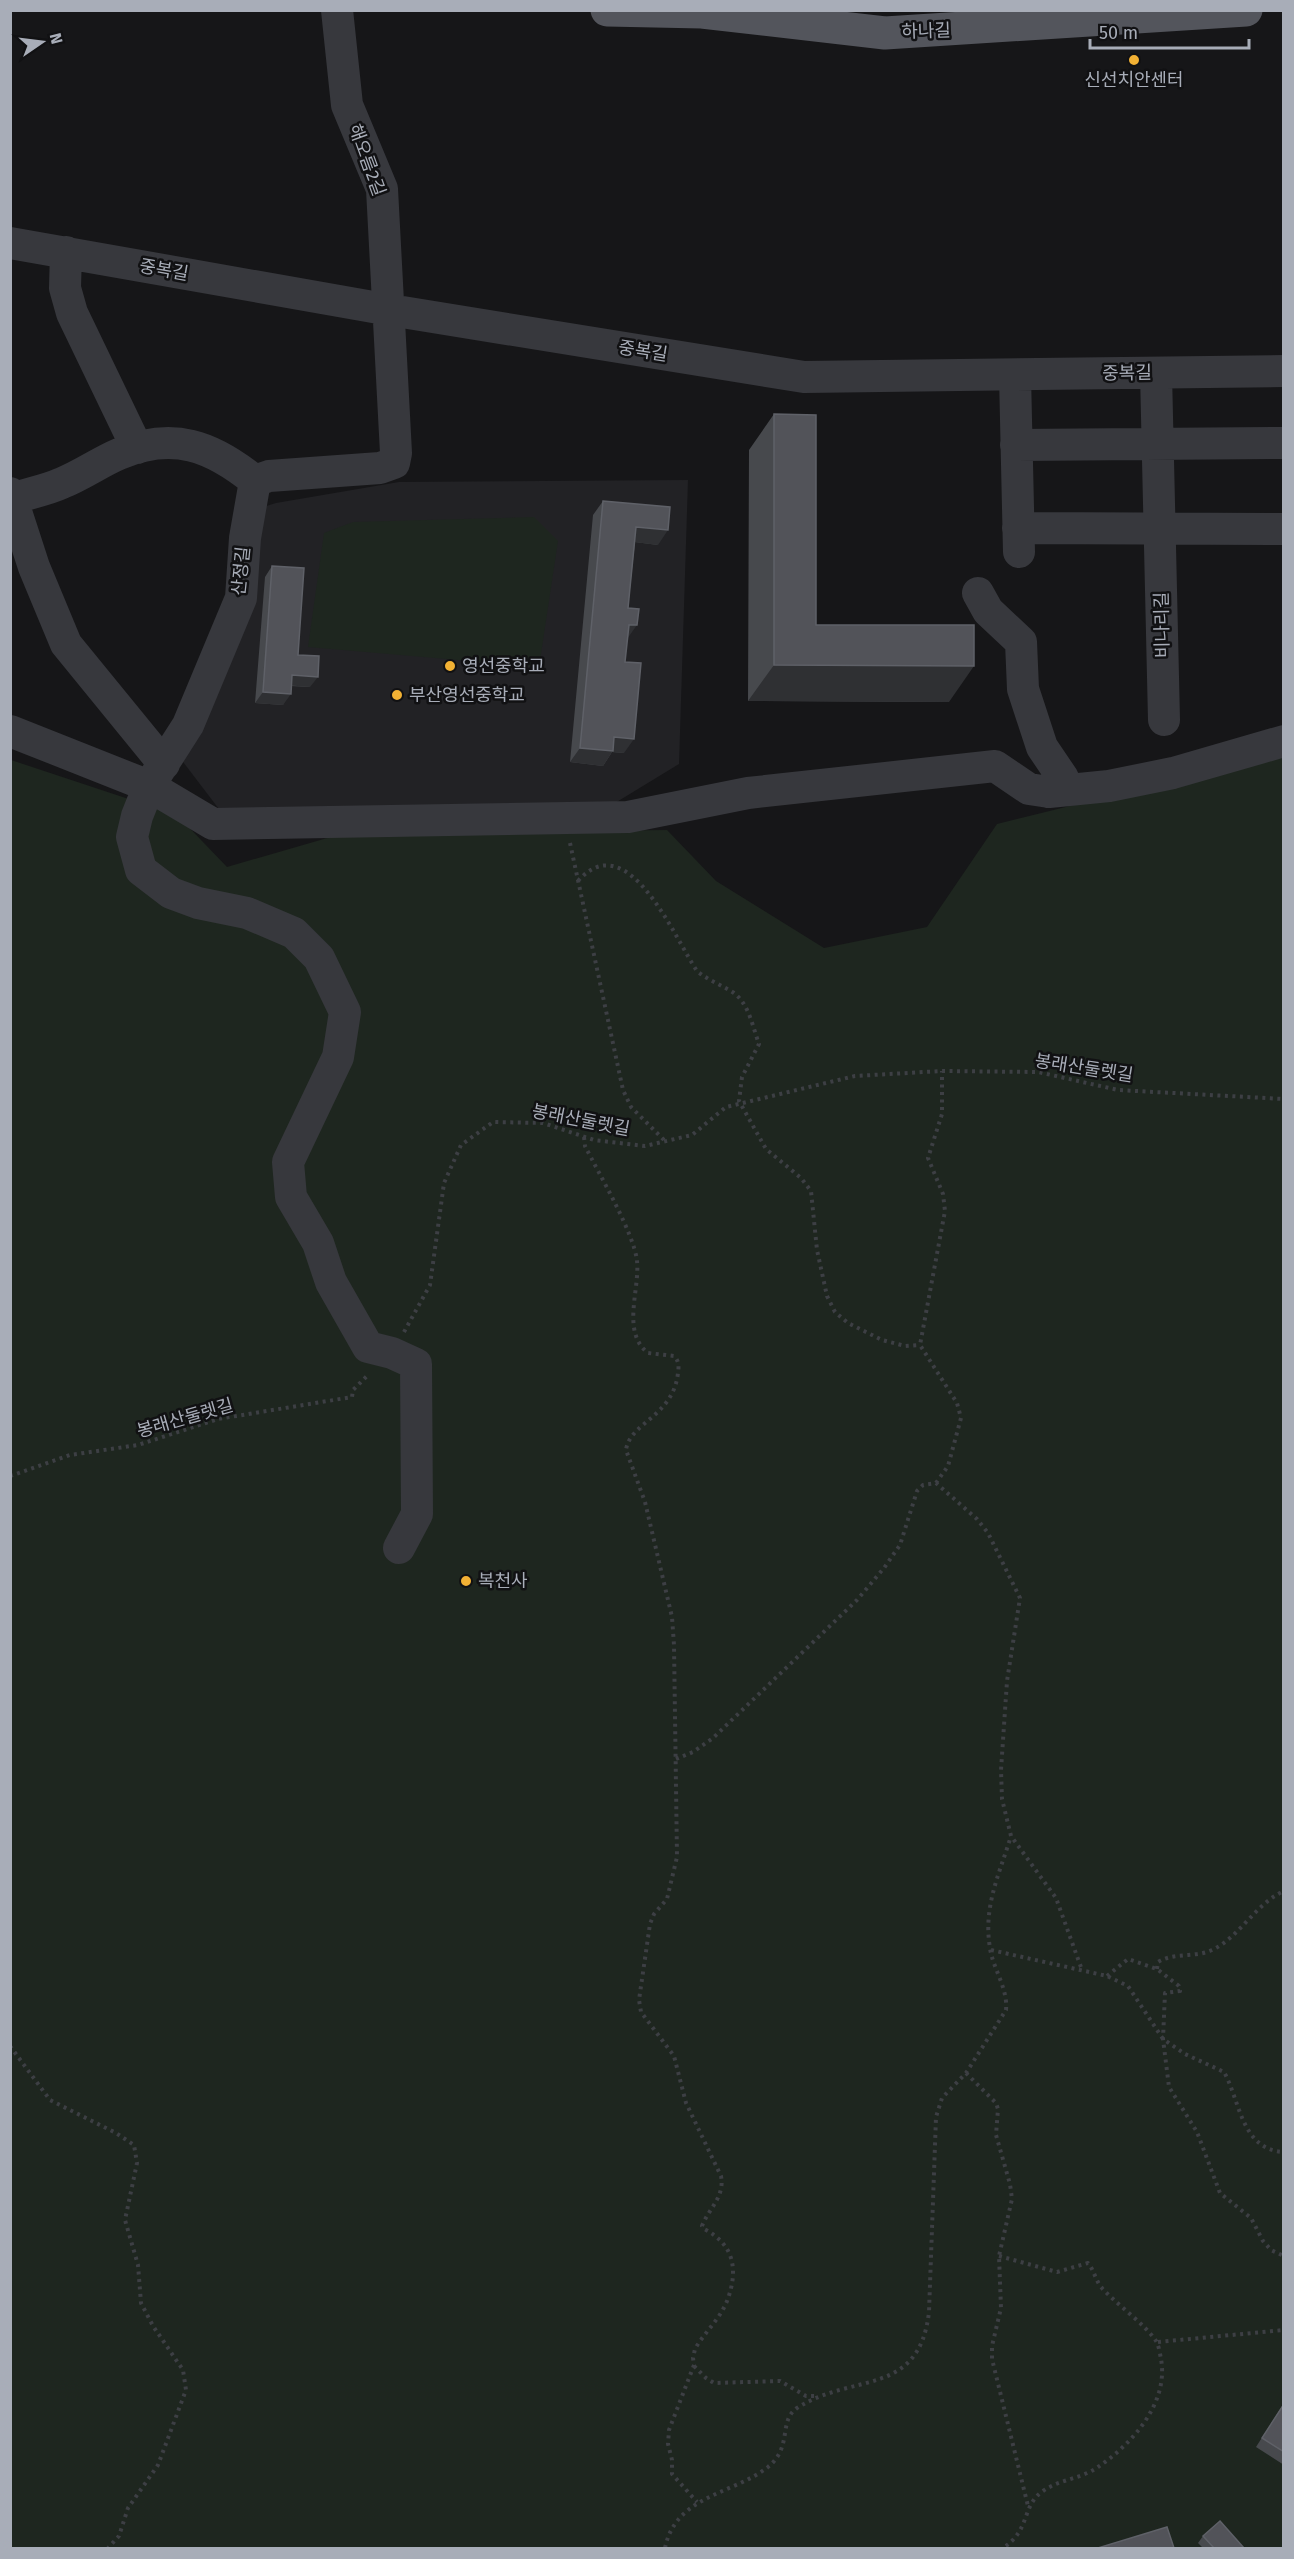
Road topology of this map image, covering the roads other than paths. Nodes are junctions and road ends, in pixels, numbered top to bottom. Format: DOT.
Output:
graph roads {
  1 [pos="337,10"];
  2 [pos="607,10"];
  3 [pos="1246,10"];
  4 [pos="970,20"];
  5 [pos="10,243"];
  6 [pos="66,252"];
  7 [pos="390,310"];
  8 [pos="1284,371"];
  9 [pos="1156,373"];
  10 [pos="1015,375"];
  11 [pos="1284,443"];
  12 [pos="1016,445"];
  13 [pos="1158,445"];
  14 [pos="137,448"];
  15 [pos="255,481"];
  16 [pos="12,496"];
  17 [pos="1284,529"];
  18 [pos="1160,530"];
  19 [pos="978,593"];
  20 [pos="1164,720"];
  21 [pos="10,731"];
  22 [pos="1284,741"];
  23 [pos="157,775"];
  24 [pos="1049,792"];
  25 [pos="399,1548"];
  1 -- 7 [label="street, 해오름2길"];
  2 -- 4 [label="main road, 하나길"];
  3 -- 4 [label="main road, 하나길"];
  5 -- 6 [label="street, 중복길"];
  6 -- 7 [label="street, 중복길"];
  6 -- 14 [label="street"];
  7 -- 10 [label="street, 중복길"];
  7 -- 15 [label="street"];
  8 -- 9 [label="street, 중복길"];
  9 -- 10 [label="street, 중복길"];
  9 -- 13 [label="street, 비나리길"];
  10 -- 12 [label="street"];
  11 -- 13 [label="street"];
  12 -- 13 [label="street"];
  12 -- 18 [label="street"];
  13 -- 18 [label="street, 비나리길"];
  14 -- 15 [label="street"];
  14 -- 16 [label="street"];
  15 -- 23 [label="street, 산정길"];
  16 -- 23 [label="street"];
  17 -- 18 [label="street"];
  18 -- 20 [label="street, 비나리길"];
  19 -- 24 [label="street"];
  21 -- 23 [label="street"];
  22 -- 24 [label="street"];
  23 -- 24 [label="street"];
  23 -- 25 [label="street, 산정길"];
}
